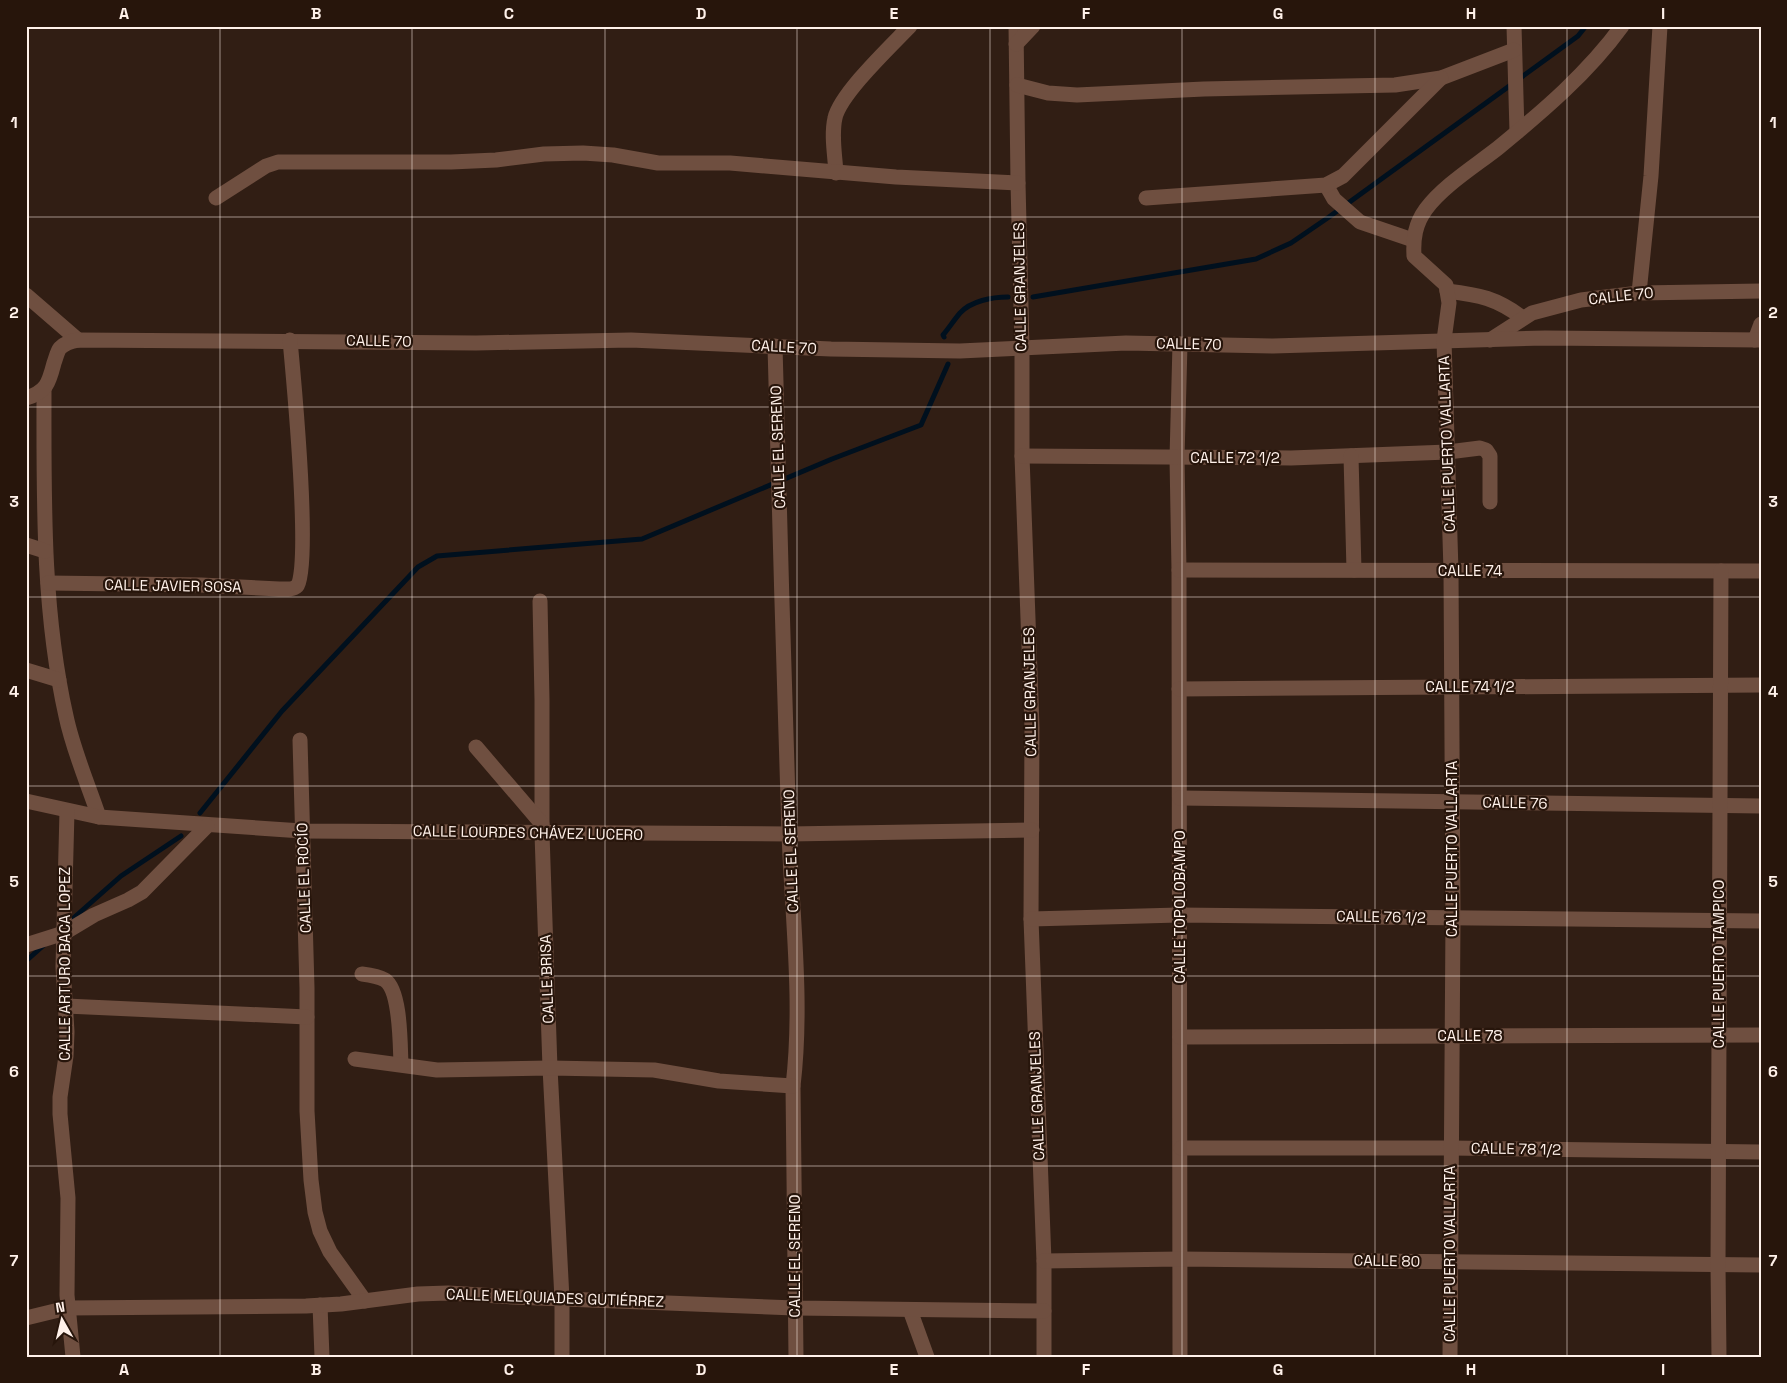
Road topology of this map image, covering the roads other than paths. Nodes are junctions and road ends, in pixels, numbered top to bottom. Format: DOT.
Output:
graph roads {
  1 [pos="910,26"];
  2 [pos="1033,26"];
  3 [pos="1514,26"];
  4 [pos="1622,26"];
  5 [pos="1660,26"];
  6 [pos="1014,32"];
  7 [pos="1515,57"];
  8 [pos="1441,78"];
  9 [pos="1017,85"];
  10 [pos="1517,132"];
  11 [pos="836,173"];
  12 [pos="1018,183"];
  13 [pos="1326,185"];
  14 [pos="216,198"];
  15 [pos="1146,198"];
  16 [pos="1413,240"];
  17 [pos="1447,291"];
  18 [pos="1761,291"];
  19 [pos="1639,293"];
  20 [pos="26,295"];
  21 [pos="1523,318"];
  22 [pos="1761,324"];
  23 [pos="78,340"];
  24 [pos="290,340"];
  25 [pos="1444,340"];
  26 [pos="1490,340"];
  27 [pos="1758,340"];
  28 [pos="1180,344"];
  29 [pos="775,346"];
  30 [pos="1022,348"];
  31 [pos="44,390"];
  32 [pos="26,398"];
  33 [pos="1448,452"];
  34 [pos="1022,456"];
  35 [pos="1351,456"];
  36 [pos="1176,458"];
  37 [pos="1490,502"];
  38 [pos="26,545"];
  39 [pos="45,550"];
  40 [pos="1180,570"];
  41 [pos="1354,570"];
  42 [pos="1451,570"];
  43 [pos="1721,571"];
  44 [pos="1761,571"];
  45 [pos="48,583"];
  46 [pos="540,601"];
  47 [pos="26,670"];
  48 [pos="59,680"];
  49 [pos="1761,685"];
  50 [pos="1719,686"];
  51 [pos="1451,687"];
  52 [pos="1179,689"];
  53 [pos="300,740"];
  54 [pos="476,747"];
  55 [pos="1180,798"];
  56 [pos="26,801"];
  57 [pos="1452,802"];
  58 [pos="1719,805"];
  59 [pos="1761,806"];
  60 [pos="67,811"];
  61 [pos="99,817"];
  62 [pos="207,826"];
  63 [pos="542,829"];
  64 [pos="1032,830"];
  65 [pos="302,831"];
  66 [pos="789,834"];
  67 [pos="1179,915"];
  68 [pos="1453,918"];
  69 [pos="1031,919"];
  70 [pos="1719,921"];
  71 [pos="1761,921"];
  72 [pos="64,933"];
  73 [pos="26,945"];
  74 [pos="362,974"];
  75 [pos="66,1006"];
  76 [pos="306,1017"];
  77 [pos="1719,1035"];
  78 [pos="1761,1035"];
  79 [pos="1451,1036"];
  80 [pos="1180,1037"];
  81 [pos="355,1059"];
  82 [pos="401,1064"];
  83 [pos="550,1068"];
  84 [pos="792,1086"];
  85 [pos="1181,1148"];
  86 [pos="1450,1148"];
  87 [pos="1718,1152"];
  88 [pos="1761,1152"];
  89 [pos="1180,1259"];
  90 [pos="1044,1261"];
  91 [pos="1450,1261"];
  92 [pos="1718,1265"];
  93 [pos="1761,1265"];
  94 [pos="562,1298"];
  95 [pos="364,1301"];
  96 [pos="320,1305"];
  97 [pos="67,1308"];
  98 [pos="795,1308"];
  99 [pos="910,1310"];
  100 [pos="1044,1312"];
  101 [pos="26,1318"];
  102 [pos="73,1357"];
  103 [pos="322,1357"];
  104 [pos="562,1357"];
  105 [pos="796,1357"];
  106 [pos="926,1357"];
  107 [pos="1044,1357"];
  108 [pos="1180,1357"];
  109 [pos="1450,1357"];
  110 [pos="1719,1357"];
  1 -- 11 [label="street"];
  2 -- 6 [label="street"];
  3 -- 7 [label="street"];
  4 -- 10 [label="street"];
  5 -- 19 [label="street"];
  6 -- 9 [label="street, CALLE GRANJELES"];
  7 -- 8 [label="street"];
  7 -- 10 [label="street"];
  8 -- 9 [label="street"];
  8 -- 13 [label="street"];
  9 -- 12 [label="street, CALLE GRANJELES"];
  10 -- 16 [label="street"];
  11 -- 12 [label="street"];
  11 -- 14 [label="street"];
  12 -- 30 [label="street, CALLE GRANJELES"];
  13 -- 15 [label="street"];
  13 -- 16 [label="street"];
  16 -- 17 [label="street"];
  17 -- 21 [label="street"];
  17 -- 25 [label="street, CALLE PUERTO VALLARTA"];
  18 -- 19 [label="street, CALLE 70"];
  19 -- 21 [label="street, CALLE 70"];
  20 -- 23 [label="street"];
  21 -- 26 [label="street, CALLE 70"];
  22 -- 27 [label="street"];
  23 -- 24 [label="street, CALLE 70"];
  23 -- 31 [label="street"];
  24 -- 29 [label="street, CALLE 70"];
  24 -- 45 [label="street, CALLE JAVIER SOSA"];
  25 -- 26 [label="street, CALLE 70"];
  25 -- 28 [label="street, CALLE 70"];
  25 -- 33 [label="street, CALLE PUERTO VALLARTA"];
  26 -- 27 [label="street, CALLE 70"];
  28 -- 30 [label="street, CALLE 70"];
  28 -- 36 [label="street, CALLE TOPOLOBAMPO"];
  29 -- 30 [label="street, CALLE 70"];
  29 -- 66 [label="street, CALLE EL SERENO"];
  30 -- 34 [label="street, CALLE GRANJELES"];
  31 -- 32 [label="street"];
  31 -- 39 [label="street"];
  33 -- 35 [label="street, CALLE 72 1/2"];
  33 -- 37 [label="street, CALLE 72 1/2"];
  33 -- 42 [label="street, CALLE PUERTO VALLARTA"];
  34 -- 36 [label="street, CALLE 72 1/2"];
  34 -- 64 [label="street, CALLE GRANJELES"];
  35 -- 36 [label="street, CALLE 72 1/2"];
  35 -- 41 [label="street"];
  36 -- 40 [label="street, CALLE TOPOLOBAMPO"];
  38 -- 39 [label="street"];
  39 -- 45 [label="street"];
  40 -- 41 [label="street, CALLE 74"];
  40 -- 52 [label="street, CALLE TOPOLOBAMPO"];
  41 -- 42 [label="street, CALLE 74"];
  42 -- 43 [label="street, CALLE 74"];
  42 -- 51 [label="street, CALLE PUERTO VALLARTA"];
  43 -- 44 [label="street, CALLE 74"];
  43 -- 50 [label="street, CALLE PUERTO TAMPICO"];
  45 -- 48 [label="street"];
  46 -- 63 [label="street, CALLE BRISA"];
  47 -- 48 [label="street"];
  48 -- 61 [label="street"];
  49 -- 50 [label="street, CALLE 74 1/2"];
  50 -- 51 [label="street, CALLE 74 1/2"];
  50 -- 58 [label="street, CALLE PUERTO TAMPICO"];
  51 -- 52 [label="street, CALLE 74 1/2"];
  51 -- 57 [label="street, CALLE PUERTO VALLARTA"];
  52 -- 55 [label="street, CALLE TOPOLOBAMPO"];
  53 -- 65 [label="street, CALLE EL ROCÍO"];
  54 -- 63 [label="street"];
  55 -- 57 [label="street, CALLE 76"];
  55 -- 67 [label="street, CALLE TOPOLOBAMPO"];
  56 -- 60 [label="street, CALLE LOURDES CHÁVEZ LUCERO"];
  57 -- 58 [label="street, CALLE 76"];
  57 -- 68 [label="street, CALLE PUERTO VALLARTA"];
  58 -- 59 [label="street, CALLE 76"];
  58 -- 70 [label="street, CALLE PUERTO TAMPICO"];
  60 -- 61 [label="street, CALLE LOURDES CHÁVEZ LUCERO"];
  60 -- 72 [label="street, CALLE ARTURO BACA LOPEZ"];
  61 -- 62 [label="street, CALLE LOURDES CHÁVEZ LUCERO"];
  62 -- 65 [label="street, CALLE LOURDES CHÁVEZ LUCERO"];
  62 -- 72 [label="street"];
  63 -- 65 [label="street, CALLE LOURDES CHÁVEZ LUCERO"];
  63 -- 66 [label="street, CALLE LOURDES CHÁVEZ LUCERO"];
  63 -- 83 [label="street, CALLE BRISA"];
  64 -- 66 [label="street, CALLE LOURDES CHÁVEZ LUCERO"];
  64 -- 69 [label="street, CALLE GRANJELES"];
  65 -- 76 [label="street, CALLE EL ROCÍO"];
  66 -- 84 [label="street, CALLE EL SERENO"];
  67 -- 68 [label="street, CALLE 76 1/2"];
  67 -- 69 [label="street, CALLE 76 1/2"];
  67 -- 80 [label="street, CALLE TOPOLOBAMPO"];
  68 -- 70 [label="street, CALLE 76 1/2"];
  68 -- 79 [label="street, CALLE PUERTO VALLARTA"];
  69 -- 90 [label="street, CALLE GRANJELES"];
  70 -- 71 [label="street, CALLE 76 1/2"];
  70 -- 77 [label="street, CALLE PUERTO TAMPICO"];
  72 -- 73 [label="street"];
  72 -- 75 [label="street, CALLE ARTURO BACA LOPEZ"];
  74 -- 82 [label="street"];
  75 -- 76 [label="street"];
  75 -- 97 [label="street, CALLE ARTURO BACA LOPEZ"];
  76 -- 95 [label="street, CALLE EL ROCÍO"];
  77 -- 78 [label="street, CALLE 78"];
  77 -- 79 [label="street, CALLE 78"];
  77 -- 87 [label="street, CALLE PUERTO TAMPICO"];
  79 -- 80 [label="street, CALLE 78"];
  79 -- 86 [label="street, CALLE PUERTO VALLARTA"];
  80 -- 85 [label="street, CALLE TOPOLOBAMPO"];
  81 -- 82 [label="street"];
  82 -- 83 [label="street"];
  83 -- 84 [label="street"];
  83 -- 94 [label="street, CALLE BRISA"];
  84 -- 98 [label="street, CALLE EL SERENO"];
  85 -- 86 [label="street, CALLE 78 1/2"];
  85 -- 89 [label="street, CALLE TOPOLOBAMPO"];
  86 -- 87 [label="street, CALLE 78 1/2"];
  86 -- 91 [label="street, CALLE PUERTO VALLARTA"];
  87 -- 88 [label="street, CALLE 78 1/2"];
  87 -- 92 [label="street, CALLE PUERTO TAMPICO"];
  89 -- 90 [label="street, CALLE 80"];
  89 -- 91 [label="street, CALLE 80"];
  89 -- 108 [label="street, CALLE TOPOLOBAMPO"];
  90 -- 100 [label="street, CALLE GRANJELES"];
  91 -- 92 [label="street, CALLE 80"];
  91 -- 109 [label="street, CALLE PUERTO VALLARTA"];
  92 -- 93 [label="street, CALLE 80"];
  92 -- 110 [label="street, CALLE PUERTO TAMPICO"];
  94 -- 95 [label="street, CALLE MELQUIADES GUTIÉRREZ"];
  94 -- 98 [label="street, CALLE MELQUIADES GUTIÉRREZ"];
  94 -- 104 [label="street, CALLE BRISA"];
  95 -- 96 [label="street, CALLE MELQUIADES GUTIÉRREZ"];
  96 -- 97 [label="street, CALLE MELQUIADES GUTIÉRREZ"];
  96 -- 103 [label="street"];
  97 -- 101 [label="street, CALLE MELQUIADES GUTIÉRREZ"];
  97 -- 102 [label="street, CALLE ARTURO BACA LOPEZ"];
  98 -- 99 [label="street, CALLE MELQUIADES GUTIÉRREZ"];
  98 -- 105 [label="street, CALLE EL SERENO"];
  99 -- 100 [label="street, CALLE MELQUIADES GUTIÉRREZ"];
  99 -- 106 [label="street"];
  100 -- 107 [label="street, CALLE GRANJELES"];
}
